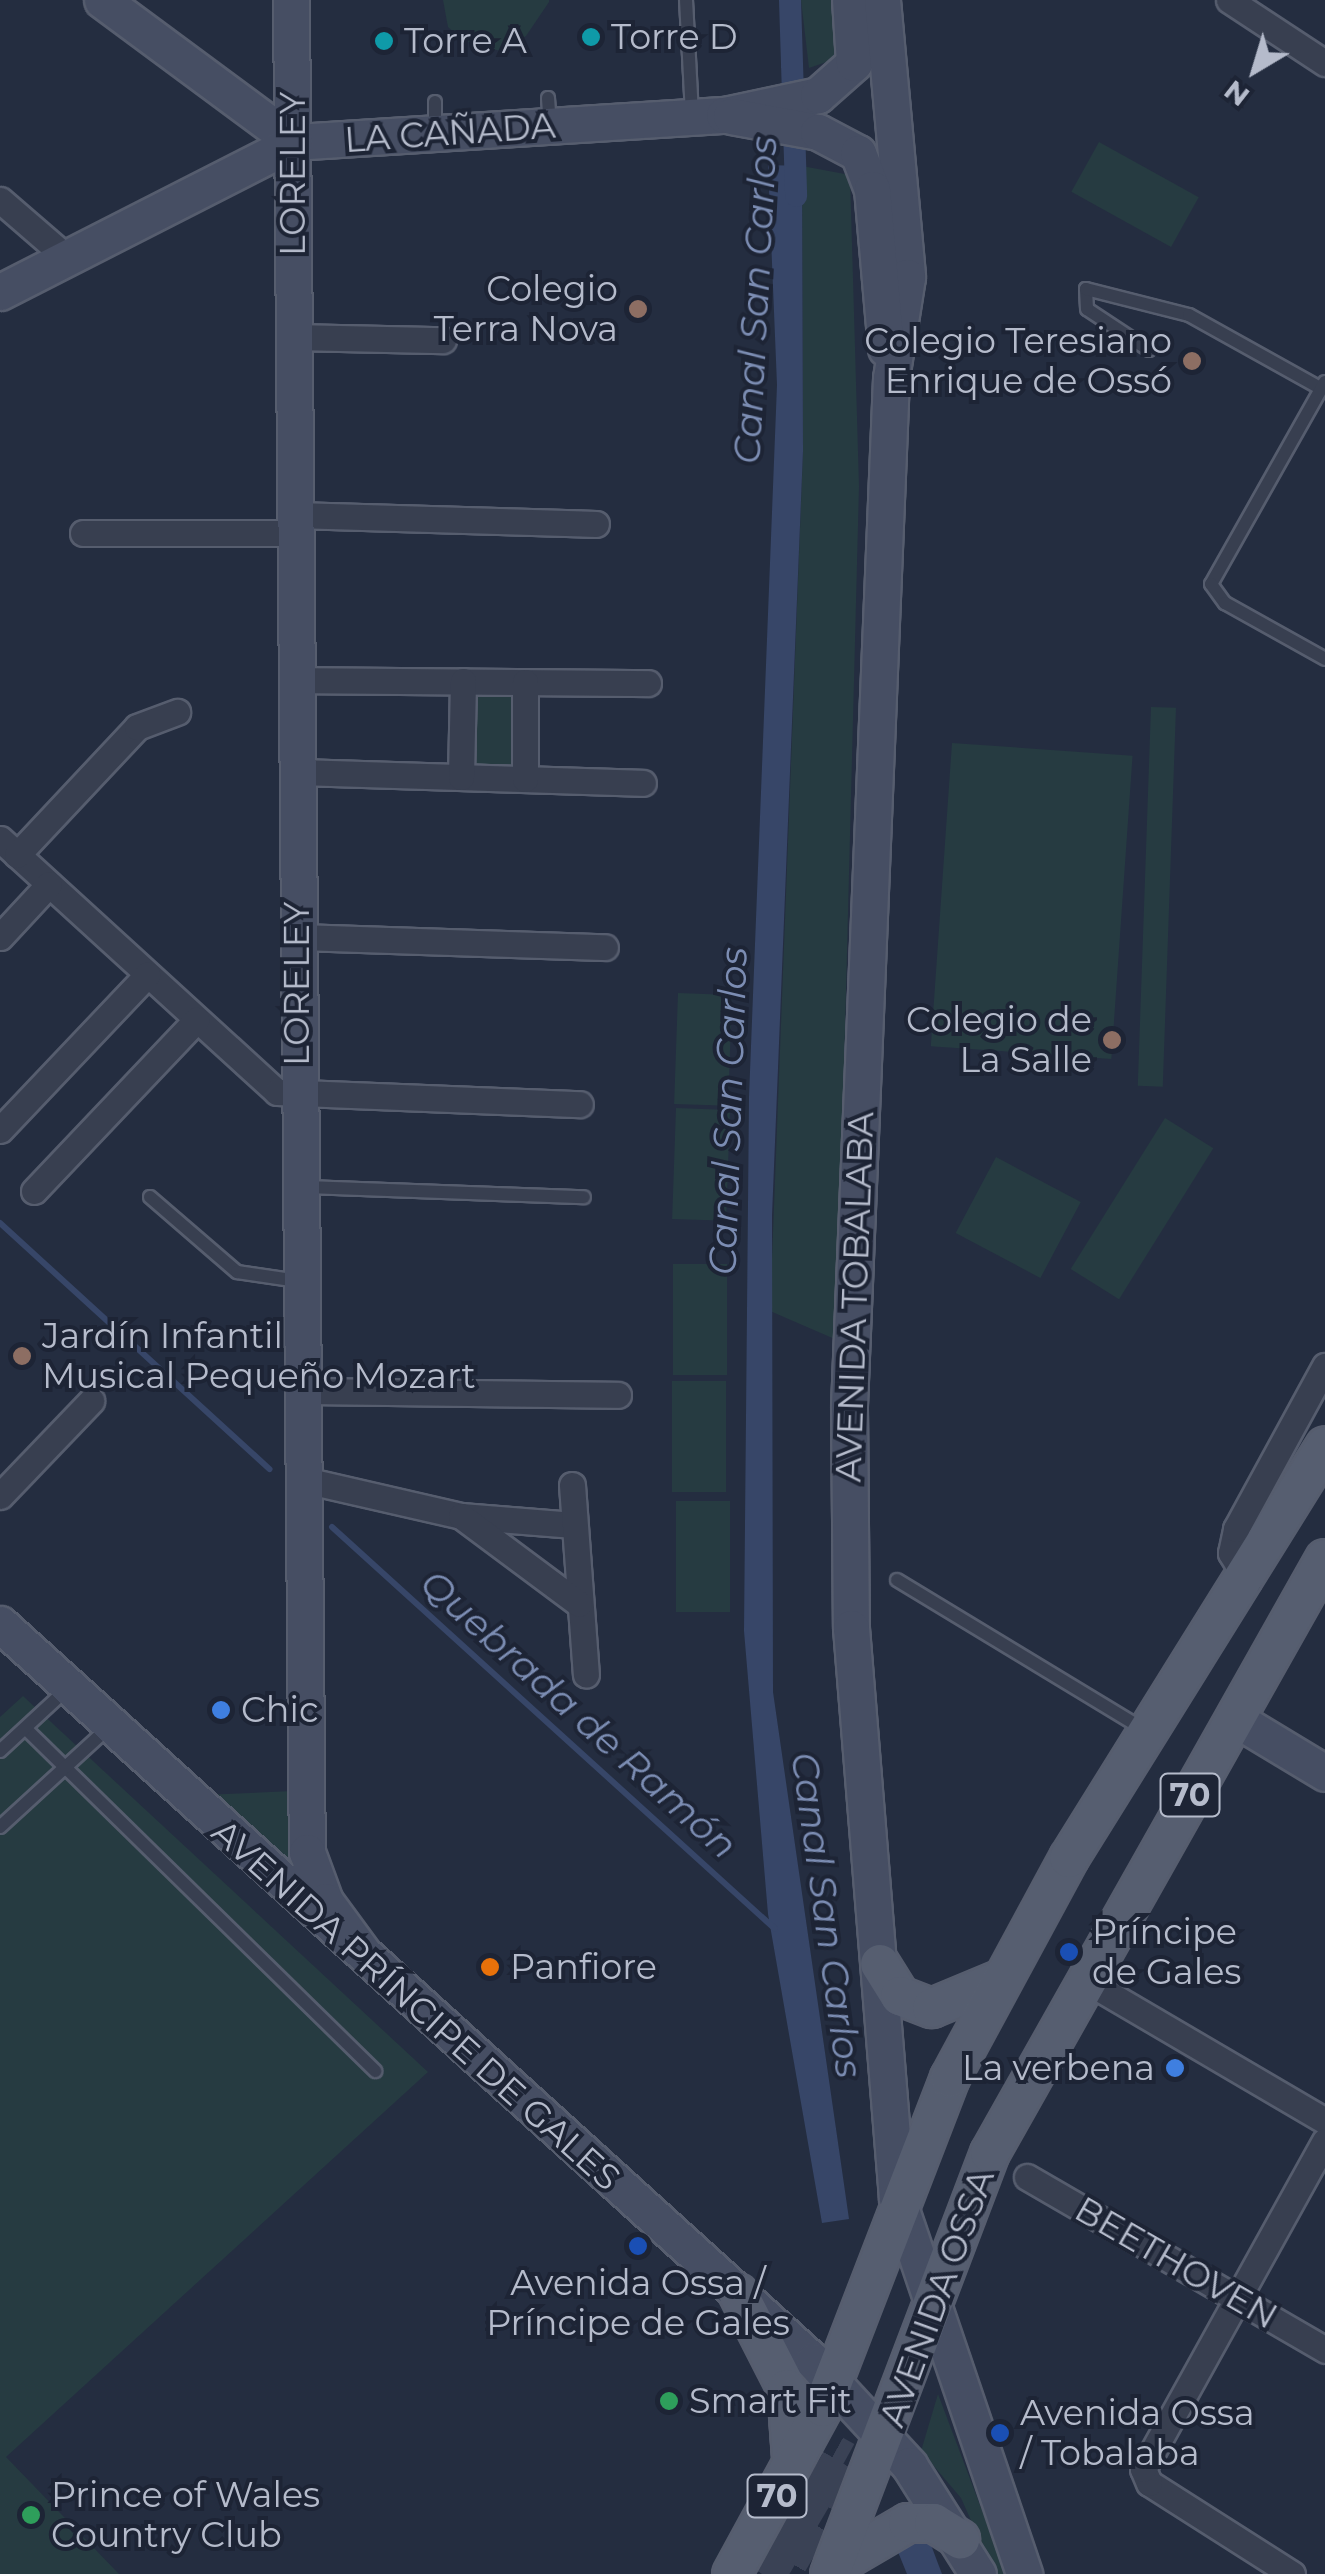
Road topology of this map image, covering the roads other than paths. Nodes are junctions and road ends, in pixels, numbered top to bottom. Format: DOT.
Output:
graph roads {
  1 [pos="102,0"];
  2 [pos="291,0"];
  3 [pos="686,0"];
  4 [pos="850,0"];
  5 [pos="882,0"];
  6 [pos="1228,0"];
  7 [pos="1325,62"];
  8 [pos="708,116"];
  9 [pos="792,120"];
  10 [pos="294,142"];
  11 [pos="0,200"];
  12 [pos="66,257"];
  13 [pos="0,292"];
  14 [pos="294,337"];
  15 [pos="443,340"];
  16 [pos="1149,350"];
  17 [pos="891,378"];
  18 [pos="1322,385"];
  19 [pos="295,524"];
  20 [pos="596,524"];
  21 [pos="83,533"];
  22 [pos="1325,659"];
  23 [pos="296,680"];
  24 [pos="463,682"];
  25 [pos="525,682"];
  26 [pos="648,683"];
  27 [pos="177,712"];
  28 [pos="296,772"];
  29 [pos="461,777"];
  30 [pos="524,779"];
  31 [pos="642,782"];
  32 [pos="9,847"];
  33 [pos="49,884"];
  34 [pos="0,937"];
  35 [pos="297,937"];
  36 [pos="605,947"];
  37 [pos="147,975"];
  38 [pos="196,1020"];
  39 [pos="298,1098"];
  40 [pos="580,1104"];
  41 [pos="0,1130"];
  42 [pos="298,1186"];
  43 [pos="34,1191"];
  44 [pos="584,1197"];
  45 [pos="150,1198"];
  46 [pos="298,1282"];
  47 [pos="1325,1366"];
  48 [pos="299,1391"];
  49 [pos="618,1395"];
  50 [pos="91,1402"];
  51 [pos="1325,1446"];
  52 [pos="572,1485"];
  53 [pos="300,1494"];
  54 [pos="0,1496"];
  55 [pos="460,1516"];
  56 [pos="574,1525"];
  57 [pos="1325,1559"];
  58 [pos="896,1580"];
  59 [pos="1248,1581"];
  60 [pos="579,1604"];
  61 [pos="1295,1611"];
  62 [pos="0,1624"];
  63 [pos="586,1674"];
  64 [pos="68,1688"];
  65 [pos="1234,1718"];
  66 [pos="110,1726"];
  67 [pos="26,1729"];
  68 [pos="1148,1732"];
  69 [pos="0,1751"];
  70 [pos="66,1769"];
  71 [pos="1325,1774"];
  72 [pos="0,1826"];
  73 [pos="363,1953"];
  74 [pos="880,1964"];
  75 [pos="1002,1979"];
  76 [pos="1085,1980"];
  77 [pos="375,2071"];
  78 [pos="1325,2121"];
  79 [pos="1325,2141"];
  80 [pos="1027,2177"];
  81 [pos="897,2198"];
  82 [pos="738,2293"];
  83 [pos="1237,2298"];
  84 [pos="930,2300"];
  85 [pos="1325,2350"];
  86 [pos="834,2382"];
  87 [pos="886,2438"];
  88 [pos="787,2478"];
  89 [pos="960,2538"];
  90 [pos="832,2570"];
  91 [pos="732,2574"];
  92 [pos="978,2574"];
  93 [pos="1024,2574"];
  94 [pos="1292,2574"];
  1 -- 10 [label="main road, LA CAÑADA"];
  2 -- 10 [label="main road, LORELEY"];
  3 -- 8 [label="lane"];
  4 -- 9 [label="main road, LA CAÑADA"];
  5 -- 17 [label="main road, AVENIDA TOBALABA"];
  6 -- 7 [label="street"];
  8 -- 9 [label="main road, LA CAÑADA"];
  8 -- 10 [label="main road, LA CAÑADA"];
  9 -- 17 [label="main road"];
  10 -- 12 [label="main road"];
  10 -- 14 [label="main road, LORELEY"];
  11 -- 12 [label="street"];
  12 -- 13 [label="main road"];
  14 -- 15 [label="street"];
  14 -- 19 [label="main road, LORELEY"];
  16 -- 18 [label="lane"];
  17 -- 74 [label="main road, AVENIDA TOBALABA"];
  18 -- 22 [label="lane"];
  19 -- 20 [label="street"];
  19 -- 21 [label="street"];
  19 -- 23 [label="main road, LORELEY"];
  23 -- 24 [label="street"];
  23 -- 28 [label="main road, LORELEY"];
  24 -- 25 [label="street"];
  24 -- 29 [label="street"];
  25 -- 26 [label="street"];
  25 -- 30 [label="street"];
  27 -- 32 [label="street"];
  28 -- 29 [label="street"];
  28 -- 35 [label="main road, LORELEY"];
  29 -- 30 [label="street"];
  30 -- 31 [label="street"];
  32 -- 33 [label="street"];
  33 -- 34 [label="street"];
  33 -- 37 [label="street"];
  35 -- 36 [label="street"];
  35 -- 39 [label="main road, LORELEY"];
  37 -- 38 [label="street"];
  37 -- 41 [label="street"];
  38 -- 39 [label="street"];
  38 -- 43 [label="street"];
  39 -- 40 [label="street"];
  39 -- 42 [label="main road, LORELEY"];
  42 -- 44 [label="lane"];
  42 -- 46 [label="main road, LORELEY"];
  45 -- 46 [label="lane"];
  46 -- 48 [label="main road, LORELEY"];
  47 -- 59 [label="street"];
  48 -- 49 [label="street"];
  48 -- 53 [label="main road, LORELEY"];
  50 -- 54 [label="street"];
  51 -- 59 [label="main road, AVENIDA OSSA / 70"];
  52 -- 56 [label="street"];
  53 -- 55 [label="street"];
  53 -- 73 [label="main road, LORELEY"];
  55 -- 56 [label="street"];
  55 -- 60 [label="street"];
  56 -- 60 [label="street"];
  57 -- 61 [label="main road, AVENIDA OSSA / 70"];
  58 -- 68 [label="lane"];
  59 -- 61 [label="main road"];
  59 -- 68 [label="main road, AVENIDA OSSA / 70"];
  60 -- 63 [label="street"];
  61 -- 65 [label="main road, AVENIDA OSSA / 70"];
  62 -- 64 [label="main road, AVENIDA PRÍNCIPE DE GALES"];
  64 -- 66 [label="main road, AVENIDA PRÍNCIPE DE GALES"];
  64 -- 67 [label="lane"];
  65 -- 71 [label="main road"];
  65 -- 76 [label="main road, AVENIDA OSSA / 70"];
  66 -- 70 [label="lane"];
  66 -- 73 [label="main road, AVENIDA PRÍNCIPE DE GALES"];
  67 -- 69 [label="lane"];
  67 -- 70 [label="lane"];
  68 -- 75 [label="main road, AVENIDA OSSA / 70"];
  70 -- 72 [label="lane"];
  70 -- 77 [label="lane"];
  73 -- 82 [label="main road, AVENIDA PRÍNCIPE DE GALES"];
  74 -- 75 [label="main road"];
  74 -- 81 [label="main road, AVENIDA TOBALABA"];
  75 -- 81 [label="main road, AVENIDA OSSA / 70"];
  76 -- 78 [label="street"];
  76 -- 84 [label="main road, AVENIDA OSSA / 70"];
  79 -- 83 [label="street"];
  80 -- 83 [label="street, BEETHOVEN"];
  81 -- 84 [label="main road, AVENIDA TOBALABA"];
  81 -- 86 [label="main road, AVENIDA OSSA / 70"];
  82 -- 86 [label="main road, AVENIDA PRÍNCIPE DE GALES"];
  82 -- 88 [label="main road"];
  83 -- 85 [label="street, BEETHOVEN"];
  83 -- 94 [label="street"];
  84 -- 87 [label="main road, AVENIDA OSSA / 70"];
  84 -- 93 [label="main road, AVENIDA TOBALABA"];
  86 -- 87 [label="main road"];
  86 -- 88 [label="main road, AVENIDA OSSA / 70"];
  87 -- 89 [label="main road"];
  87 -- 90 [label="main road, AVENIDA OSSA / 70"];
  88 -- 91 [label="main road, AVENIDA OSSA / 70"];
  89 -- 90 [label="main road"];
  89 -- 92 [label="main road"];
}
